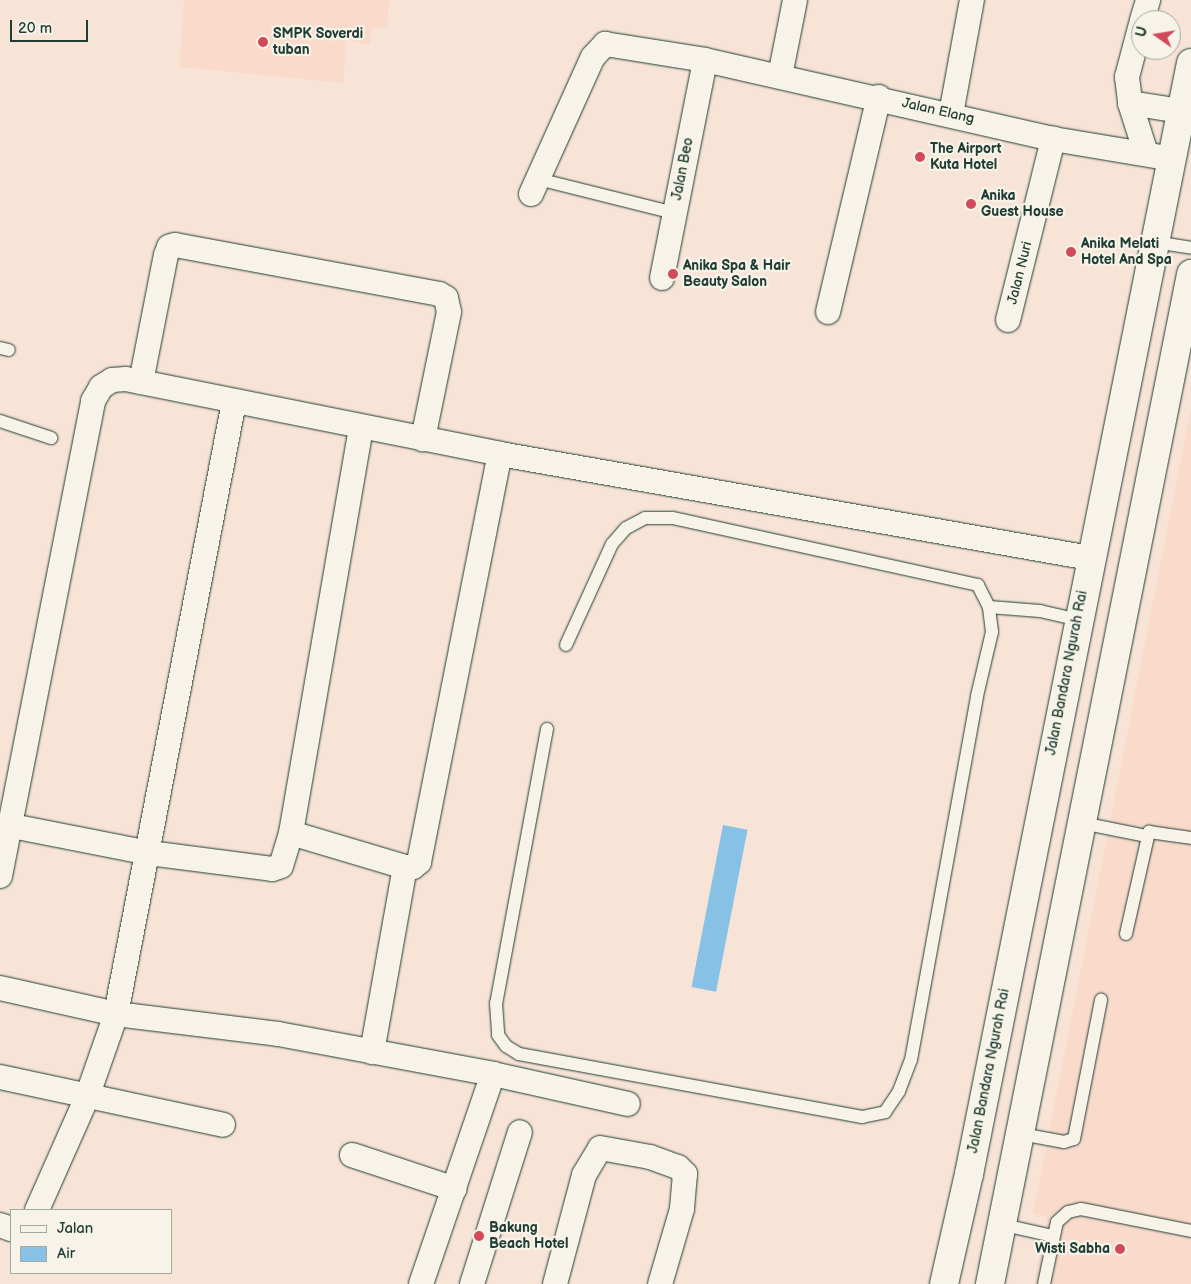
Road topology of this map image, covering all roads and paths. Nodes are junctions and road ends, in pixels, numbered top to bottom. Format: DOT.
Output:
graph roads {
  1 [pos="795,0"];
  2 [pos="972,0"];
  3 [pos="1131,59"];
  4 [pos="705,60"];
  5 [pos="1191,63"];
  6 [pos="780,76"];
  7 [pos="879,98"];
  8 [pos="1130,103"];
  9 [pos="1181,111"];
  10 [pos="951,114"];
  11 [pos="1053,139"];
  12 [pos="1159,156"];
  13 [pos="534,186"];
  14 [pos="674,213"];
  15 [pos="1155,242"];
  16 [pos="1191,248"];
  17 [pos="1191,274"];
  18 [pos="662,278"];
  19 [pos="1188,302"];
  20 [pos="828,312"];
  21 [pos="1008,320"];
  22 [pos="141,382"];
  23 [pos="234,402"];
  24 [pos="0,421"];
  25 [pos="361,428"];
  26 [pos="51,438"];
  27 [pos="423,439"];
  28 [pos="500,454"];
  29 [pos="1090,558"];
  30 [pos="989,607"];
  31 [pos="1079,620"];
  32 [pos="566,645"];
  33 [pos="547,729"];
  34 [pos="1082,823"];
  35 [pos="12,826"];
  36 [pos="291,833"];
  37 [pos="1146,836"];
  38 [pos="1191,838"];
  39 [pos="149,853"];
  40 [pos="405,867"];
  41 [pos="0,876"];
  42 [pos="1020,916"];
  43 [pos="1061,924"];
  44 [pos="1126,934"];
  45 [pos="0,988"];
  46 [pos="1101,1000"];
  47 [pos="116,1014"];
  48 [pos="372,1052"];
  49 [pos="493,1074"];
  50 [pos="0,1077"];
  51 [pos="87,1098"];
  52 [pos="628,1104"];
  53 [pos="223,1125"];
  54 [pos="520,1132"];
  55 [pos="1021,1134"];
  56 [pos="352,1155"];
  57 [pos="455,1189"];
  58 [pos="37,1209"];
  59 [pos="1004,1225"];
  60 [pos="1191,1231"];
  61 [pos="1052,1236"];
  62 [pos="421,1284"];
  63 [pos="472,1284"];
  64 [pos="555,1284"];
  65 [pos="660,1284"];
  66 [pos="944,1284"];
  67 [pos="990,1284"];
  68 [pos="1044,1284"];
  1 -- 6 [label="street"];
  2 -- 10 [label="street"];
  3 -- 8 [label="street"];
  4 -- 6 [label="street, Jalan Elang"];
  4 -- 13 [label="street, Jalan Elang"];
  4 -- 14 [label="street, Jalan Beo"];
  5 -- 9 [label="street, Jalan Bandara Ngurah Rai"];
  6 -- 7 [label="street, Jalan Elang"];
  7 -- 10 [label="street, Jalan Elang"];
  7 -- 20 [label="street"];
  8 -- 9 [label="street"];
  8 -- 12 [label="street"];
  9 -- 12 [label="street, Jalan Bandara Ngurah Rai"];
  10 -- 11 [label="street, Jalan Elang"];
  11 -- 12 [label="street, Jalan Elang"];
  11 -- 21 [label="street, Jalan Nuri"];
  12 -- 15 [label="street, Jalan Bandara Ngurah Rai"];
  13 -- 14 [label="lane"];
  14 -- 18 [label="street, Jalan Beo"];
  15 -- 16 [label="lane"];
  15 -- 29 [label="street, Jalan Bandara Ngurah Rai"];
  17 -- 19 [label="street"];
  19 -- 34 [label="street"];
  22 -- 23 [label="street"];
  22 -- 27 [label="street"];
  22 -- 35 [label="street"];
  23 -- 25 [label="street"];
  23 -- 39 [label="street"];
  24 -- 26 [label="lane"];
  25 -- 27 [label="street"];
  25 -- 36 [label="street"];
  27 -- 28 [label="street"];
  28 -- 29 [label="street"];
  28 -- 40 [label="street"];
  29 -- 31 [label="street, Jalan Bandara Ngurah Rai"];
  30 -- 31 [label="lane"];
  30 -- 32 [label="lane"];
  30 -- 33 [label="lane"];
  31 -- 42 [label="street, Jalan Bandara Ngurah Rai"];
  34 -- 37 [label="lane"];
  34 -- 43 [label="street"];
  35 -- 39 [label="street"];
  35 -- 41 [label="street"];
  36 -- 39 [label="street"];
  36 -- 40 [label="street"];
  37 -- 38 [label="lane"];
  37 -- 44 [label="lane"];
  39 -- 47 [label="street"];
  40 -- 48 [label="street"];
  42 -- 43 [label="street"];
  42 -- 66 [label="street, Jalan Bandara Ngurah Rai"];
  43 -- 55 [label="street"];
  45 -- 47 [label="street"];
  46 -- 55 [label="lane"];
  47 -- 48 [label="street"];
  47 -- 51 [label="street"];
  48 -- 49 [label="street"];
  49 -- 52 [label="street"];
  49 -- 57 [label="street"];
  50 -- 51 [label="street"];
  51 -- 53 [label="street"];
  51 -- 58 [label="street"];
  54 -- 63 [label="street"];
  55 -- 59 [label="street"];
  56 -- 57 [label="street"];
  57 -- 62 [label="street"];
  59 -- 61 [label="lane"];
  59 -- 67 [label="street"];
  60 -- 61 [label="lane"];
  61 -- 68 [label="lane"];
  64 -- 65 [label="street"];
}
